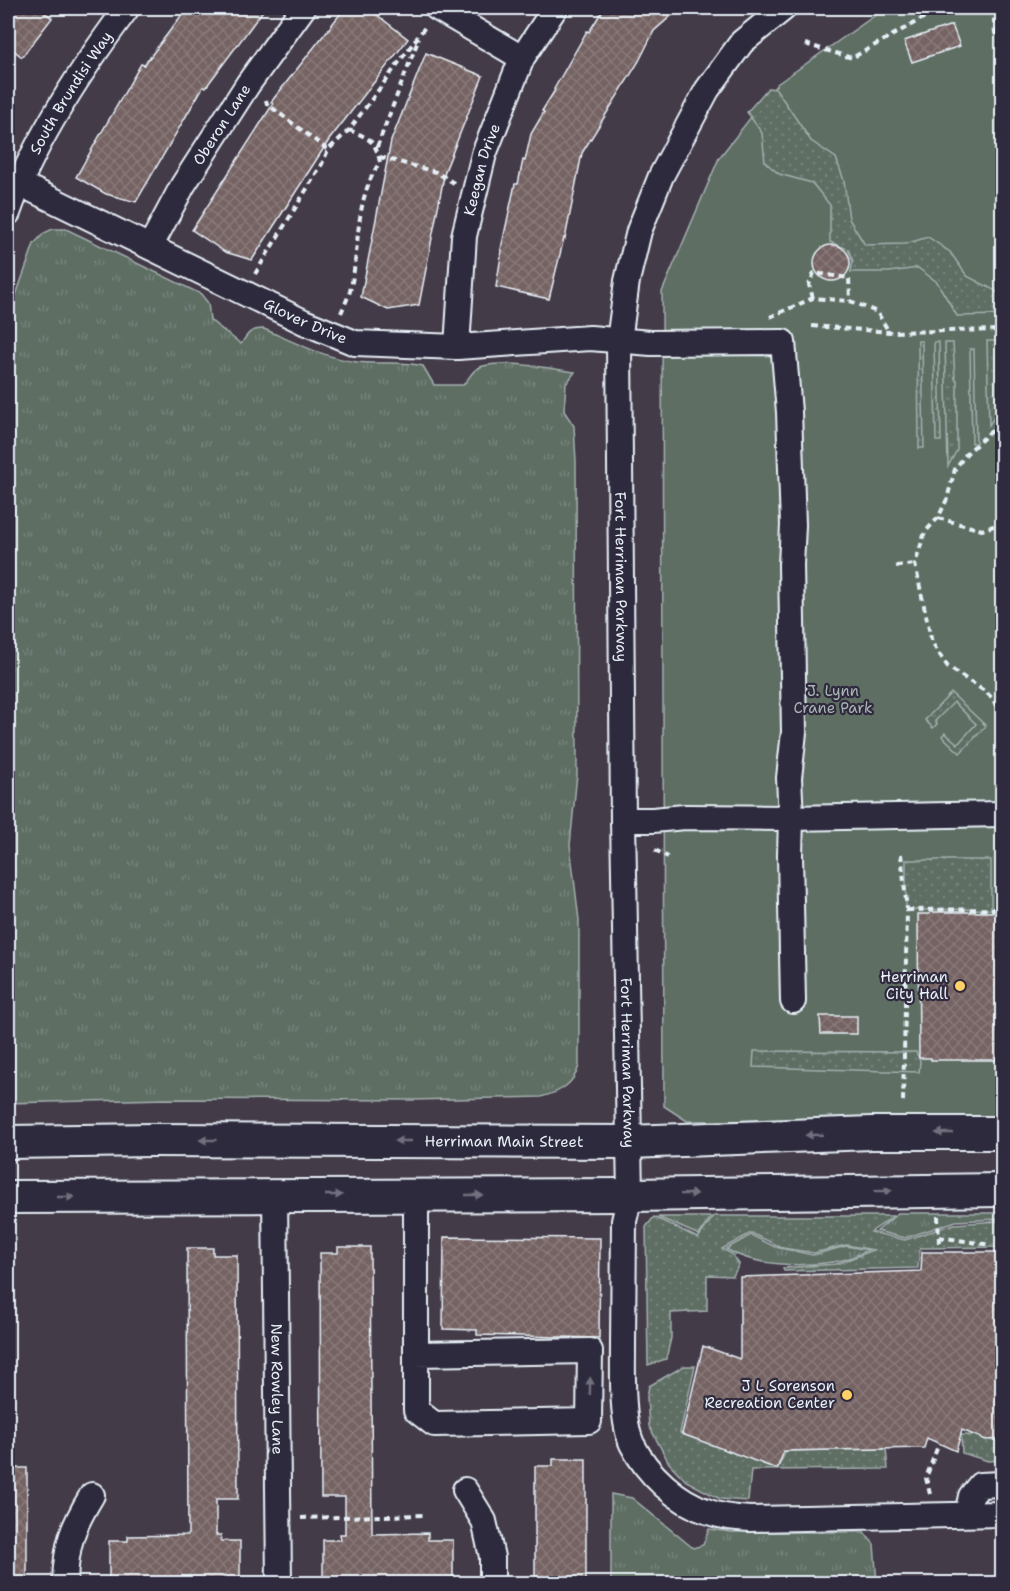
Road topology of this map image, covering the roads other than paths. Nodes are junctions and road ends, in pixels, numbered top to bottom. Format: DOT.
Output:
graph roads {
  1 [pos="124,8"];
  2 [pos="303,8"];
  3 [pos="555,8"];
  4 [pos="784,8"];
  5 [pos="432,16"];
  6 [pos="522,58"];
  7 [pos="13,180"];
  8 [pos="8,213"];
  9 [pos="150,247"];
  10 [pos="619,341"];
  11 [pos="457,347"];
  12 [pos="1002,814"];
  13 [pos="791,818"];
  14 [pos="623,820"];
  15 [pos="794,1001"];
  16 [pos="1002,1133"];
  17 [pos="8,1142"];
  18 [pos="629,1142"];
  19 [pos="1002,1190"];
  20 [pos="276,1195"];
  21 [pos="416,1195"];
  22 [pos="630,1195"];
  23 [pos="8,1197"];
  24 [pos="416,1354"];
  25 [pos="1002,1484"];
  26 [pos="465,1490"];
  27 [pos="92,1495"];
  28 [pos="967,1514"];
  29 [pos="1002,1514"];
  30 [pos="65,1584"];
  31 [pos="279,1584"];
  32 [pos="492,1584"];
  1 -- 7 [label="street, South Brundisi Way"];
  2 -- 9 [label="street, Oberon Lane"];
  3 -- 6 [label="street, Keegan Drive"];
  4 -- 10 [label="street, Fort Herriman Parkway"];
  5 -- 6 [label="street"];
  6 -- 11 [label="street, Keegan Drive"];
  7 -- 8 [label="street, South Brundisi Way"];
  7 -- 9 [label="street, Glover Drive"];
  9 -- 11 [label="street, Glover Drive"];
  10 -- 11 [label="street, Glover Drive"];
  10 -- 13 [label="street, Glover Drive"];
  10 -- 14 [label="street, Fort Herriman Parkway"];
  12 -- 13 [label="street"];
  13 -- 14 [label="street"];
  13 -- 15 [label="street"];
  14 -- 18 [label="street, Fort Herriman Parkway"];
  16 -- 18 [label="main road, Herriman Main Street, one-way"];
  18 -- 17 [label="main road, Herriman Main Street, one-way"];
  18 -- 22 [label="street, Fort Herriman Parkway"];
  22 -- 19 [label="main road, one-way"];
  20 -- 21 [label="main road, one-way"];
  23 -- 20 [label="main road, one-way"];
  20 -- 31 [label="street, New Rowley Lane"];
  21 -- 22 [label="main road, one-way"];
  21 -- 24 [label="street"];
  22 -- 28 [label="street, Fort Herriman Parkway"];
  24 -- 24 [label="street, one-way"];
  25 -- 28 [label="street"];
  26 -- 32 [label="street"];
  27 -- 30 [label="street"];
  28 -- 29 [label="street, Fort Herriman Parkway"];
}
